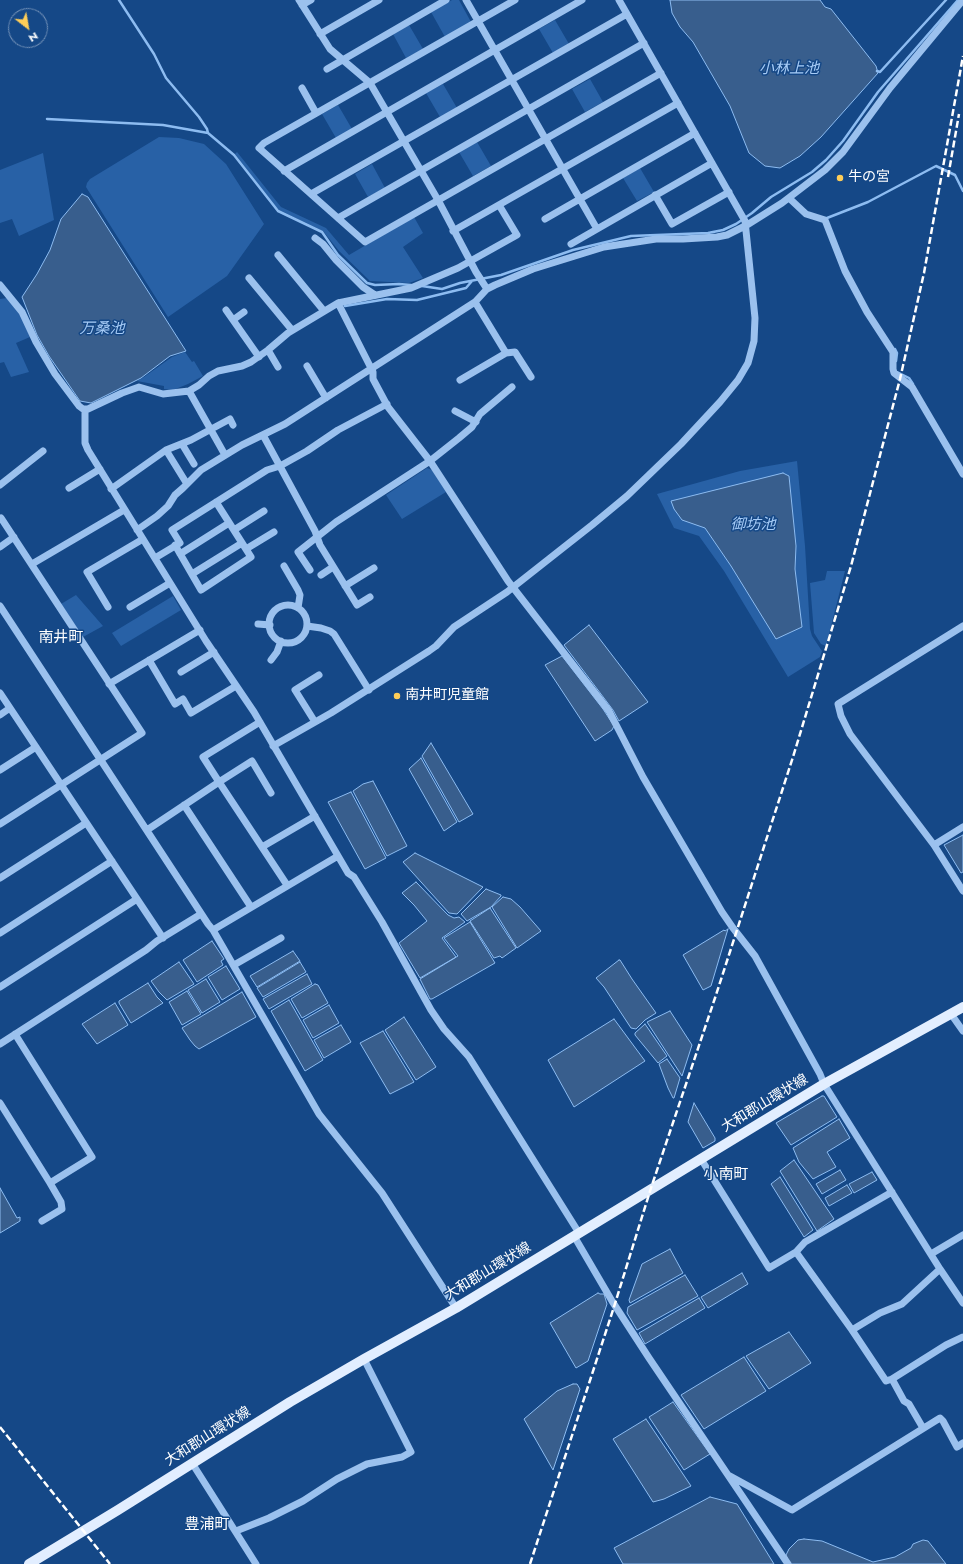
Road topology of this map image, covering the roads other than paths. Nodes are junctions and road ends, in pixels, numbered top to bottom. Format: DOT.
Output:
graph roads {
  1 [pos="311,0"];
  2 [pos="379,0"];
  3 [pos="446,0"];
  4 [pos="466,0"];
  5 [pos="515,0"];
  6 [pos="582,0"];
  7 [pos="619,0"];
  8 [pos="963,0"];
  9 [pos="300,2"];
  10 [pos="627,14"];
  11 [pos="478,21"];
  12 [pos="320,34"];
  13 [pos="644,43"];
  14 [pos="495,50"];
  15 [pos="342,60"];
  16 [pos="327,69"];
  17 [pos="661,73"];
  18 [pos="512,80"];
  19 [pos="370,83"];
  20 [pos="302,88"];
  21 [pos="678,103"];
  22 [pos="529,109"];
  23 [pos="387,112"];
  24 [pos="316,113"];
  25 [pos="695,133"];
  26 [pos="546,139"];
  27 [pos="404,141"];
  28 [pos="712,163"];
  29 [pos="563,168"];
  30 [pos="421,170"];
  31 [pos="284,171"];
  32 [pos="729,192"];
  33 [pos="311,194"];
  34 [pos="656,195"];
  35 [pos="789,198"];
  36 [pos="580,199"];
  37 [pos="438,200"];
  38 [pos="499,205"];
  39 [pos="338,218"];
  40 [pos="545,219"];
  41 [pos="745,221"];
  42 [pos="597,229"];
  43 [pos="453,231"];
  44 [pos="315,238"];
  45 [pos="571,244"];
  46 [pos="278,255"];
  47 [pos="470,262"];
  48 [pos="249,278"];
  49 [pos="0,285"];
  50 [pos="486,287"];
  51 [pos="375,295"];
  52 [pos="475,302"];
  53 [pos="338,303"];
  54 [pos="226,310"];
  55 [pos="324,311"];
  56 [pos="244,312"];
  57 [pos="233,320"];
  58 [pos="292,330"];
  59 [pos="268,350"];
  60 [pos="506,353"];
  61 [pos="259,357"];
  62 [pos="307,366"];
  63 [pos="278,367"];
  64 [pos="371,368"];
  65 [pos="531,377"];
  66 [pos="460,380"];
  67 [pos="512,387"];
  68 [pos="189,391"];
  69 [pos="326,398"];
  70 [pos="387,404"];
  71 [pos="85,410"];
  72 [pos="455,411"];
  73 [pos="476,422"];
  74 [pos="233,425"];
  75 [pos="211,429"];
  76 [pos="263,435"];
  77 [pos="182,444"];
  78 [pos="166,450"];
  79 [pos="43,451"];
  80 [pos="225,455"];
  81 [pos="430,461"];
  82 [pos="194,464"];
  83 [pos="280,466"];
  84 [pos="100,469"];
  85 [pos="963,474"];
  86 [pos="187,484"];
  87 [pos="0,485"];
  88 [pos="69,488"];
  89 [pos="111,489"];
  90 [pos="216,502"];
  91 [pos="124,510"];
  92 [pos="264,511"];
  93 [pos="1,518"];
  94 [pos="230,523"];
  95 [pos="137,530"];
  96 [pos="234,530"];
  97 [pos="274,532"];
  98 [pos="14,537"];
  99 [pos="317,538"];
  100 [pos="143,539"];
  101 [pos="175,546"];
  102 [pos="244,546"];
  103 [pos="0,547"];
  104 [pos="180,554"];
  105 [pos="154,558"];
  106 [pos="32,564"];
  107 [pos="284,566"];
  108 [pos="333,567"];
  109 [pos="374,568"];
  110 [pos="310,570"];
  111 [pos="192,574"];
  112 [pos="321,575"];
  113 [pos="170,583"];
  114 [pos="345,586"];
  115 [pos="513,587"];
  116 [pos="370,597"];
  117 [pos="0,606"];
  118 [pos="108,607"];
  119 [pos="130,607"];
  120 [pos="298,608"];
  121 [pos="258,624"];
  122 [pos="270,625"];
  123 [pos="307,626"];
  124 [pos="963,626"];
  125 [pos="200,630"];
  126 [pos="282,641"];
  127 [pos="214,652"];
  128 [pos="150,660"];
  129 [pos="271,660"];
  130 [pos="182,672"];
  131 [pos="319,675"];
  132 [pos="109,684"];
  133 [pos="236,686"];
  134 [pos="369,690"];
  135 [pos="0,693"];
  136 [pos="10,708"];
  137 [pos="0,715"];
  138 [pos="260,722"];
  139 [pos="315,722"];
  140 [pos="273,746"];
  141 [pos="36,747"];
  142 [pos="100,759"];
  143 [pos="0,770"];
  144 [pos="219,782"];
  145 [pos="61,784"];
  146 [pos="271,793"];
  147 [pos="184,805"];
  148 [pos="315,816"];
  149 [pos="86,823"];
  150 [pos="0,824"];
  151 [pos="963,828"];
  152 [pos="147,830"];
  153 [pos="934,845"];
  154 [pos="262,847"];
  155 [pos="338,856"];
  156 [pos="112,861"];
  157 [pos="0,878"];
  158 [pos="287,885"];
  159 [pos="963,891"];
  160 [pos="137,900"];
  161 [pos="251,907"];
  162 [pos="201,914"];
  163 [pos="213,930"];
  164 [pos="0,933"];
  165 [pos="163,938"];
  166 [pos="281,938"];
  167 [pos="234,965"];
  168 [pos="0,987"];
  169 [pos="963,1007"];
  170 [pos="951,1014"];
  171 [pos="963,1032"];
  172 [pos="15,1034"];
  173 [pos="0,1044"];
  174 [pos="824,1084"];
  175 [pos="0,1103"];
  176 [pos="701,1159"];
  177 [pos="50,1183"];
  178 [pos="892,1192"];
  179 [pos="42,1222"];
  180 [pos="577,1234"];
  181 [pos="963,1235"];
  182 [pos="796,1252"];
  183 [pos="930,1254"];
  184 [pos="940,1269"];
  185 [pos="963,1303"];
  186 [pos="456,1308"];
  187 [pos="852,1330"];
  188 [pos="963,1337"];
  189 [pos="364,1358"];
  190 [pos="892,1379"];
  191 [pos="923,1428"];
  192 [pos="963,1443"];
  193 [pos="192,1463"];
  194 [pos="730,1476"];
  195 [pos="236,1531"];
  196 [pos="29,1564"];
  197 [pos="256,1564"];
  198 [pos="788,1564"];
  1 -- 9 [label="street"];
  2 -- 12 [label="street"];
  3 -- 15 [label="street"];
  4 -- 11 [label="street"];
  5 -- 11 [label="street"];
  6 -- 14 [label="street"];
  7 -- 10 [label="street"];
  8 -- 35 [label="street"];
  9 -- 12 [label="street"];
  10 -- 13 [label="street"];
  10 -- 18 [label="street"];
  11 -- 14 [label="street"];
  11 -- 19 [label="street"];
  12 -- 15 [label="street"];
  13 -- 17 [label="street"];
  13 -- 22 [label="street"];
  14 -- 18 [label="street"];
  14 -- 23 [label="street"];
  15 -- 16 [label="street"];
  15 -- 19 [label="street"];
  17 -- 21 [label="street"];
  17 -- 26 [label="street"];
  18 -- 22 [label="street"];
  18 -- 27 [label="street"];
  19 -- 23 [label="street"];
  19 -- 24 [label="street"];
  20 -- 24 [label="street"];
  21 -- 25 [label="street"];
  21 -- 29 [label="street"];
  22 -- 26 [label="street"];
  22 -- 30 [label="street"];
  23 -- 27 [label="street"];
  23 -- 31 [label="street"];
  24 -- 31 [label="street"];
  25 -- 28 [label="street"];
  25 -- 36 [label="street"];
  26 -- 29 [label="street"];
  26 -- 37 [label="street"];
  27 -- 30 [label="street"];
  27 -- 33 [label="street"];
  28 -- 32 [label="street"];
  28 -- 34 [label="street"];
  29 -- 36 [label="street"];
  29 -- 38 [label="street"];
  30 -- 37 [label="street"];
  30 -- 39 [label="street"];
  31 -- 33 [label="street"];
  32 -- 34 [label="street"];
  32 -- 41 [label="street"];
  33 -- 39 [label="street"];
  34 -- 42 [label="street"];
  35 -- 41 [label="street"];
  35 -- 85 [label="street"];
  36 -- 40 [label="street"];
  36 -- 42 [label="street"];
  37 -- 39 [label="street"];
  37 -- 43 [label="street"];
  38 -- 43 [label="street"];
  38 -- 47 [label="street"];
  41 -- 50 [label="street"];
  41 -- 115 [label="street"];
  42 -- 45 [label="street"];
  43 -- 47 [label="street"];
  44 -- 51 [label="street"];
  46 -- 55 [label="street"];
  47 -- 50 [label="street"];
  47 -- 51 [label="street"];
  48 -- 58 [label="street"];
  49 -- 71 [label="street"];
  50 -- 52 [label="street"];
  51 -- 53 [label="street"];
  52 -- 60 [label="street"];
  52 -- 64 [label="street"];
  53 -- 55 [label="street"];
  53 -- 64 [label="street"];
  54 -- 57 [label="street"];
  55 -- 58 [label="street"];
  56 -- 57 [label="street"];
  57 -- 61 [label="street"];
  58 -- 59 [label="street"];
  59 -- 61 [label="street"];
  59 -- 63 [label="street"];
  60 -- 65 [label="street"];
  60 -- 66 [label="street"];
  61 -- 68 [label="street"];
  62 -- 69 [label="street"];
  64 -- 69 [label="street"];
  64 -- 70 [label="street"];
  67 -- 73 [label="street"];
  68 -- 71 [label="street"];
  68 -- 75 [label="street"];
  69 -- 76 [label="street"];
  70 -- 81 [label="street"];
  70 -- 83 [label="street"];
  71 -- 84 [label="street"];
  72 -- 73 [label="street"];
  73 -- 81 [label="street"];
  74 -- 75 [label="street"];
  75 -- 77 [label="street"];
  75 -- 80 [label="street"];
  76 -- 80 [label="street"];
  76 -- 83 [label="street"];
  77 -- 78 [label="street"];
  77 -- 82 [label="street"];
  78 -- 86 [label="street"];
  78 -- 89 [label="street"];
  79 -- 87 [label="street"];
  80 -- 86 [label="street"];
  81 -- 99 [label="street"];
  81 -- 115 [label="street"];
  83 -- 90 [label="street"];
  83 -- 99 [label="street"];
  84 -- 88 [label="street"];
  84 -- 89 [label="street"];
  86 -- 95 [label="street"];
  89 -- 91 [label="street"];
  90 -- 94 [label="street"];
  90 -- 101 [label="street"];
  91 -- 95 [label="street"];
  91 -- 106 [label="street"];
  92 -- 96 [label="street"];
  93 -- 98 [label="street"];
  94 -- 96 [label="street"];
  94 -- 104 [label="street"];
  95 -- 100 [label="street"];
  96 -- 102 [label="street"];
  97 -- 102 [label="street"];
  98 -- 103 [label="street"];
  98 -- 106 [label="street"];
  99 -- 108 [label="street"];
  99 -- 110 [label="street"];
  100 -- 105 [label="street"];
  100 -- 118 [label="street"];
  101 -- 104 [label="street"];
  101 -- 105 [label="street"];
  102 -- 111 [label="street"];
  102 -- 111 [label="street"];
  104 -- 111 [label="street"];
  105 -- 113 [label="street"];
  106 -- 132 [label="street"];
  107 -- 120 [label="street"];
  108 -- 112 [label="street"];
  108 -- 114 [label="street"];
  109 -- 114 [label="street"];
  113 -- 119 [label="street"];
  113 -- 125 [label="street"];
  114 -- 116 [label="street"];
  115 -- 134 [label="street"];
  115 -- 174 [label="street"];
  117 -- 142 [label="street"];
  120 -- 122 [label="street"];
  120 -- 123 [label="street"];
  121 -- 122 [label="street"];
  122 -- 126 [label="street"];
  123 -- 126 [label="street"];
  123 -- 134 [label="street"];
  124 -- 153 [label="street"];
  125 -- 127 [label="street"];
  125 -- 128 [label="street"];
  126 -- 129 [label="street"];
  127 -- 130 [label="street"];
  127 -- 133 [label="street"];
  128 -- 132 [label="street"];
  128 -- 133 [label="street"];
  131 -- 139 [label="street"];
  132 -- 142 [label="street"];
  133 -- 138 [label="street"];
  134 -- 139 [label="street"];
  135 -- 136 [label="street"];
  136 -- 137 [label="street"];
  136 -- 141 [label="street"];
  138 -- 140 [label="street"];
  138 -- 144 [label="street"];
  139 -- 140 [label="street"];
  140 -- 148 [label="street"];
  141 -- 143 [label="street"];
  141 -- 145 [label="street"];
  142 -- 145 [label="street"];
  142 -- 152 [label="street"];
  144 -- 146 [label="street"];
  144 -- 147 [label="street"];
  144 -- 154 [label="street"];
  145 -- 149 [label="street"];
  145 -- 150 [label="street"];
  147 -- 152 [label="street"];
  147 -- 161 [label="street"];
  148 -- 154 [label="street"];
  148 -- 155 [label="street"];
  149 -- 156 [label="street"];
  149 -- 157 [label="street"];
  151 -- 153 [label="street"];
  152 -- 162 [label="street"];
  153 -- 159 [label="street"];
  154 -- 158 [label="street"];
  155 -- 158 [label="street"];
  155 -- 180 [label="street"];
  156 -- 160 [label="street"];
  156 -- 164 [label="street"];
  158 -- 161 [label="street"];
  160 -- 165 [label="street"];
  160 -- 168 [label="street"];
  161 -- 163 [label="street"];
  162 -- 163 [label="street"];
  162 -- 165 [label="street"];
  163 -- 167 [label="street"];
  165 -- 172 [label="street"];
  166 -- 167 [label="street"];
  167 -- 186 [label="street"];
  169 -- 170 [label="main road, 大和郡山環状線"];
  170 -- 171 [label="street"];
  170 -- 174 [label="main road, 大和郡山環状線"];
  172 -- 173 [label="street"];
  172 -- 177 [label="street"];
  174 -- 176 [label="main road, 大和郡山環状線"];
  174 -- 178 [label="street"];
  175 -- 177 [label="street"];
  176 -- 180 [label="main road, 大和郡山環状線"];
  176 -- 182 [label="street"];
  177 -- 179 [label="street"];
  178 -- 182 [label="street"];
  178 -- 183 [label="street"];
  180 -- 186 [label="main road, 大和郡山環状線"];
  180 -- 194 [label="street"];
  181 -- 183 [label="street"];
  182 -- 187 [label="street"];
  183 -- 184 [label="street"];
  184 -- 185 [label="street"];
  184 -- 187 [label="street"];
  186 -- 189 [label="main road, 大和郡山環状線"];
  187 -- 190 [label="street"];
  188 -- 190 [label="street"];
  189 -- 193 [label="main road, 大和郡山環状線"];
  189 -- 195 [label="street"];
  190 -- 191 [label="street"];
  191 -- 192 [label="street"];
  191 -- 194 [label="street"];
  193 -- 195 [label="street"];
  193 -- 196 [label="main road, 大和郡山環状線"];
  194 -- 198 [label="street"];
  195 -- 197 [label="street"];
}
